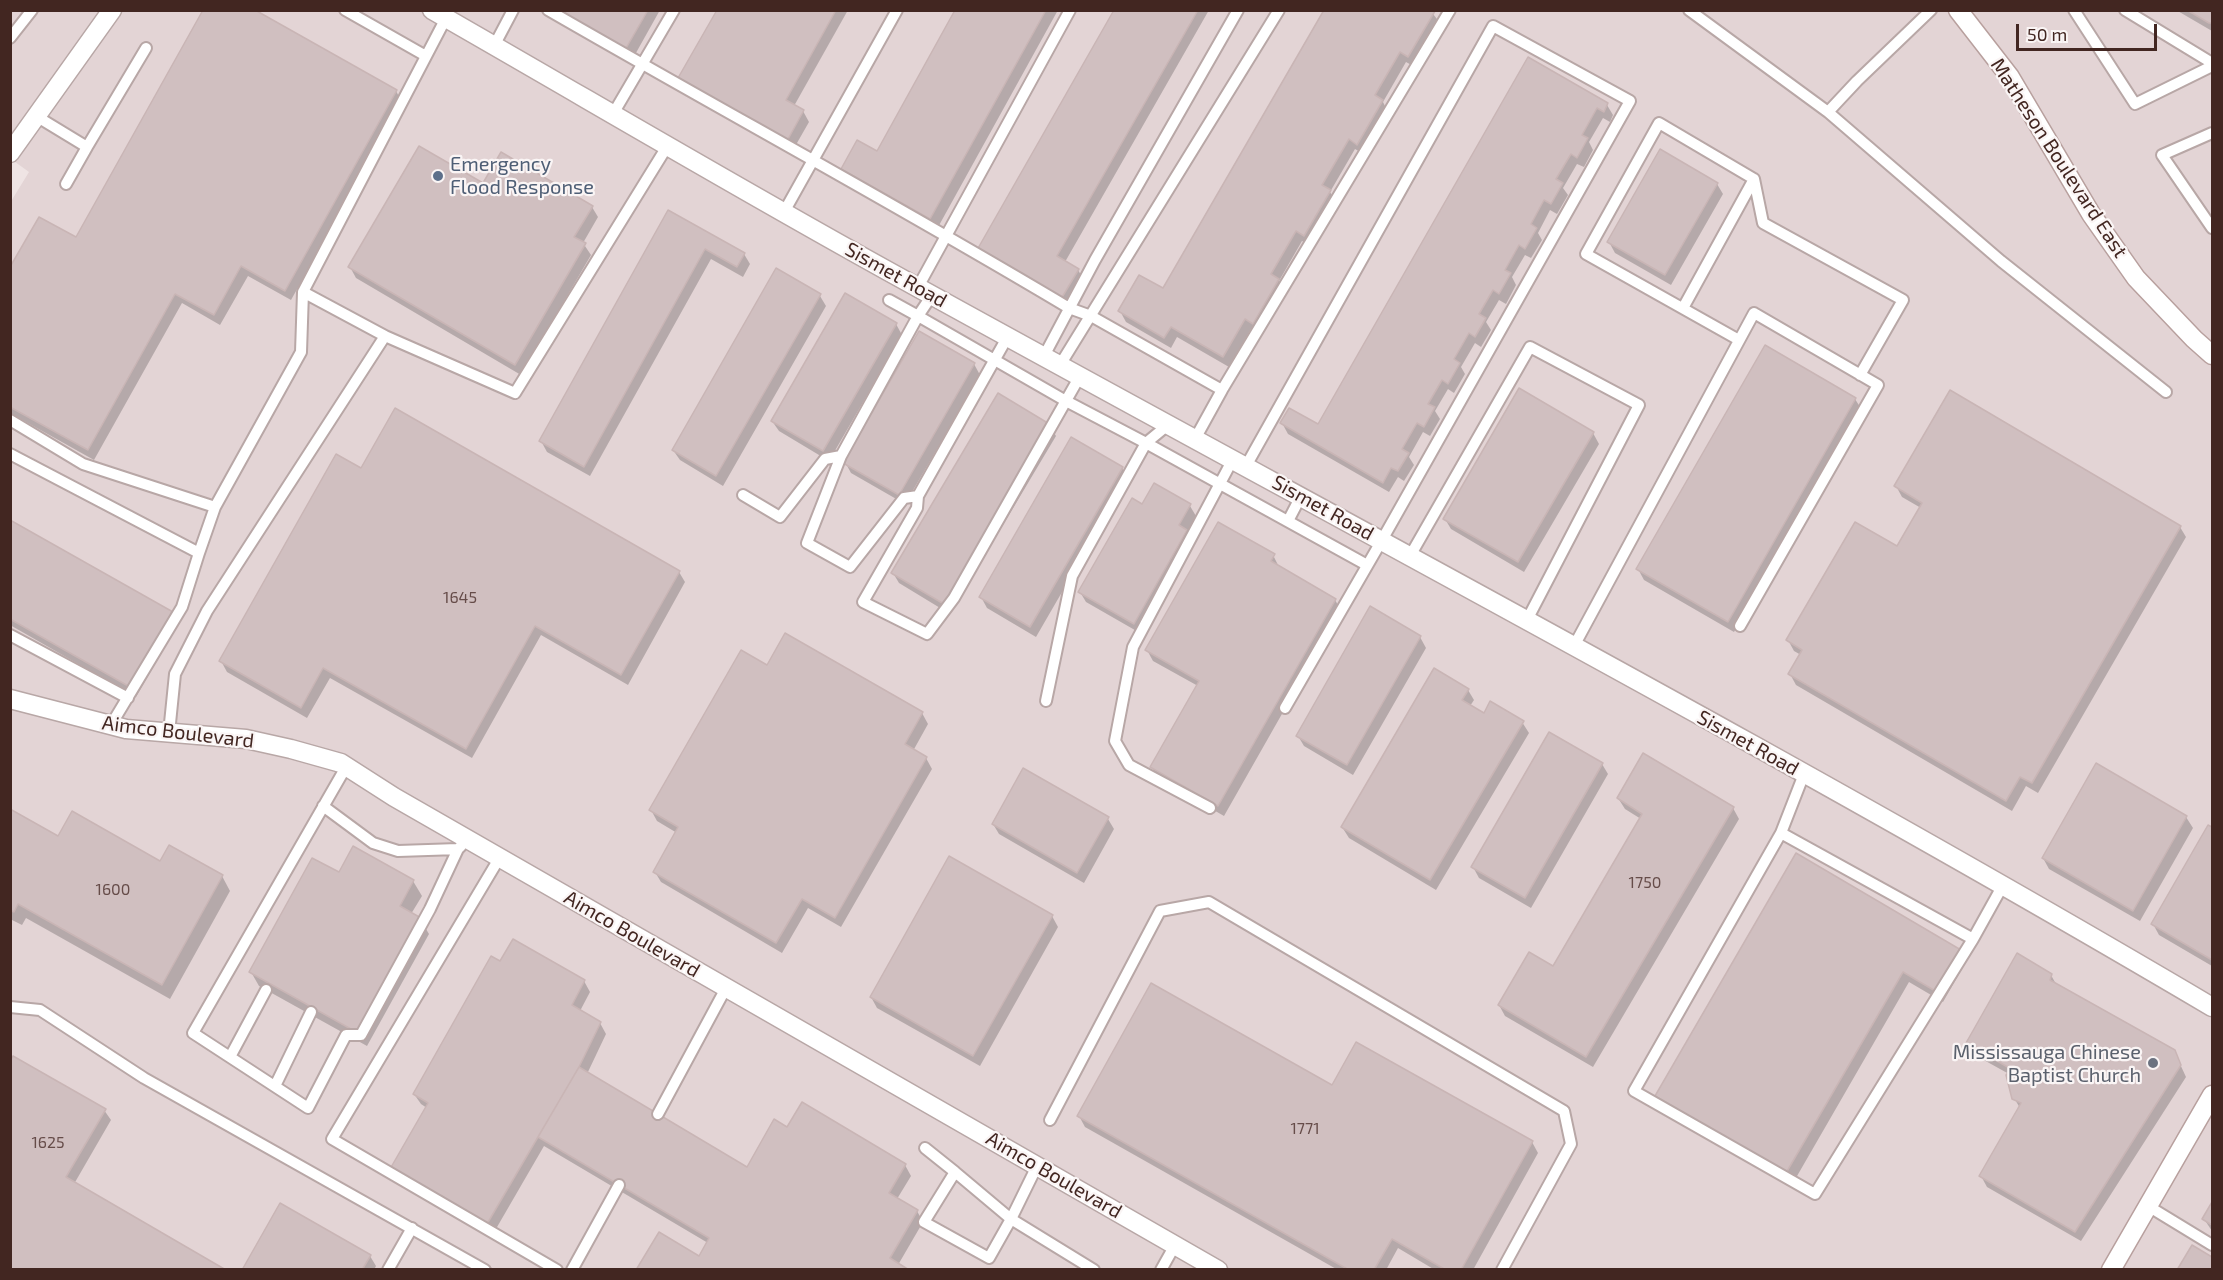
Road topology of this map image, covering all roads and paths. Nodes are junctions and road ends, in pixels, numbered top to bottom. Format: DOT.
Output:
graph roads {
  1 [pos="32,10"];
  2 [pos="112,10"];
  3 [pos="345,10"];
  4 [pos="513,10"];
  5 [pos="548,10"];
  6 [pos="674,10"];
  7 [pos="897,10"];
  8 [pos="1070,10"];
  9 [pos="1238,10"];
  10 [pos="1279,10"];
  11 [pos="1450,10"];
  12 [pos="1689,10"];
  13 [pos="1931,10"];
  14 [pos="1958,10"];
  15 [pos="2074,10"];
  16 [pos="2126,10"];
  17 [pos="439,14"];
  18 [pos="10,38"];
  19 [pos="494,46"];
  20 [pos="146,48"];
  21 [pos="426,56"];
  22 [pos="643,65"];
  23 [pos="2212,65"];
  24 [pos="1828,112"];
  25 [pos="613,114"];
  26 [pos="36,116"];
  27 [pos="2212,133"];
  28 [pos="669,146"];
  29 [pos="87,147"];
  30 [pos="10,153"];
  31 [pos="812,162"];
  32 [pos="1754,179"];
  33 [pos="66,184"];
  34 [pos="784,212"];
  35 [pos="2212,228"];
  36 [pos="947,235"];
  37 [pos="303,291"];
  38 [pos="925,291"];
  39 [pos="889,300"];
  40 [pos="1069,308"];
  41 [pos="1683,308"];
  42 [pos="918,316"];
  43 [pos="1091,316"];
  44 [pos="385,336"];
  45 [pos="1008,336"];
  46 [pos="1739,340"];
  47 [pos="2212,355"];
  48 [pos="1044,356"];
  49 [pos="995,359"];
  50 [pos="1060,365"];
  51 [pos="1860,375"];
  52 [pos="1080,376"];
  53 [pos="1222,390"];
  54 [pos="2166,392"];
  55 [pos="1066,401"];
  56 [pos="10,420"];
  57 [pos="1169,424"];
  58 [pos="1195,439"];
  59 [pos="1146,443"];
  60 [pos="10,454"];
  61 [pos="841,456"];
  62 [pos="1240,463"];
  63 [pos="1220,484"];
  64 [pos="743,495"];
  65 [pos="918,496"];
  66 [pos="1300,496"];
  67 [pos="215,507"];
  68 [pos="1288,521"];
  69 [pos="1382,540"];
  70 [pos="199,553"];
  71 [pos="1410,556"];
  72 [pos="1367,564"];
  73 [pos="1527,620"];
  74 [pos="1740,626"];
  75 [pos="10,635"];
  76 [pos="1574,646"];
  77 [pos="128,698"];
  78 [pos="10,699"];
  79 [pos="1046,700"];
  80 [pos="1285,708"];
  81 [pos="111,725"];
  82 [pos="170,733"];
  83 [pos="346,766"];
  84 [pos="1804,774"];
  85 [pos="323,806"];
  86 [pos="1209,808"];
  87 [pos="1781,833"];
  88 [pos="462,843"];
  89 [pos="500,857"];
  90 [pos="2003,885"];
  91 [pos="1973,939"];
  92 [pos="726,988"];
  93 [pos="266,990"];
  94 [pos="10,1006"];
  95 [pos="2212,1007"];
  96 [pos="311,1012"];
  97 [pos="230,1057"];
  98 [pos="275,1086"];
  99 [pos="2212,1095"];
  100 [pos="658,1114"];
  101 [pos="1050,1120"];
  102 [pos="925,1148"];
  103 [pos="1036,1166"];
  104 [pos="955,1172"];
  105 [pos="619,1185"];
  106 [pos="2148,1206"];
  107 [pos="1011,1219"];
  108 [pos="412,1228"];
  109 [pos="1175,1245"];
  110 [pos="2212,1245"];
  111 [pos="468,1265"];
  112 [pos="1209,1267"];
  113 [pos="388,1269"];
  114 [pos="485,1269"];
  115 [pos="557,1269"];
  116 [pos="572,1269"];
  117 [pos="1094,1269"];
  118 [pos="1161,1269"];
  119 [pos="1502,1269"];
  120 [pos="2111,1269"];
  1 -- 18 [label="lane"];
  2 -- 26 [label="street"];
  3 -- 21 [label="lane"];
  4 -- 19 [label="lane"];
  5 -- 22 [label="lane"];
  6 -- 22 [label="lane"];
  7 -- 31 [label="lane"];
  8 -- 36 [label="lane"];
  9 -- 40 [label="lane"];
  10 -- 43 [label="lane"];
  11 -- 53 [label="lane"];
  12 -- 24 [label="lane"];
  13 -- 24 [label="lane"];
  14 -- 47 [label="street, Matheson Boulevard East"];
  15 -- 23 [label="lane"];
  16 -- 23 [label="lane"];
  17 -- 19 [label="street, Sismet Road"];
  17 -- 21 [label="lane"];
  19 -- 25 [label="street, Sismet Road"];
  20 -- 29 [label="lane"];
  21 -- 37 [label="lane"];
  22 -- 25 [label="lane"];
  22 -- 31 [label="lane"];
  24 -- 54 [label="lane"];
  25 -- 28 [label="street, Sismet Road"];
  26 -- 29 [label="lane"];
  26 -- 30 [label="street"];
  27 -- 35 [label="lane"];
  28 -- 34 [label="street, Sismet Road"];
  28 -- 44 [label="lane"];
  29 -- 33 [label="lane"];
  31 -- 34 [label="lane"];
  31 -- 36 [label="lane"];
  32 -- 41 [label="lane"];
  32 -- 41 [label="lane"];
  32 -- 51 [label="lane"];
  34 -- 38 [label="street, Sismet Road"];
  36 -- 38 [label="lane"];
  36 -- 40 [label="lane"];
  37 -- 44 [label="lane"];
  37 -- 67 [label="lane"];
  38 -- 42 [label="lane"];
  38 -- 45 [label="street, Sismet Road"];
  39 -- 42 [label="lane"];
  40 -- 43 [label="lane"];
  40 -- 48 [label="lane"];
  41 -- 46 [label="lane"];
  42 -- 49 [label="lane"];
  42 -- 61 [label="lane"];
  43 -- 50 [label="lane"];
  43 -- 53 [label="lane"];
  44 -- 82 [label="lane"];
  45 -- 48 [label="street, Sismet Road"];
  45 -- 49 [label="lane"];
  46 -- 51 [label="lane"];
  46 -- 76 [label="lane"];
  48 -- 50 [label="street, Sismet Road"];
  49 -- 55 [label="lane"];
  49 -- 65 [label="lane"];
  50 -- 52 [label="street, Sismet Road"];
  51 -- 74 [label="lane"];
  52 -- 55 [label="lane"];
  52 -- 57 [label="street, Sismet Road"];
  53 -- 58 [label="lane"];
  55 -- 59 [label="lane"];
  55 -- 65 [label="lane"];
  56 -- 67 [label="lane"];
  57 -- 58 [label="street, Sismet Road"];
  57 -- 59 [label="lane"];
  58 -- 62 [label="street, Sismet Road"];
  59 -- 63 [label="lane"];
  59 -- 79 [label="lane"];
  60 -- 70 [label="lane"];
  61 -- 64 [label="lane"];
  61 -- 65 [label="lane"];
  62 -- 63 [label="lane"];
  62 -- 66 [label="street, Sismet Road"];
  62 -- 69 [label="lane"];
  63 -- 68 [label="lane"];
  63 -- 86 [label="lane"];
  66 -- 68 [label="lane"];
  66 -- 69 [label="street, Sismet Road"];
  67 -- 70 [label="lane"];
  68 -- 72 [label="lane"];
  69 -- 71 [label="street, Sismet Road"];
  69 -- 72 [label="lane"];
  70 -- 77 [label="lane"];
  71 -- 73 [label="street, Sismet Road"];
  71 -- 73 [label="lane"];
  72 -- 80 [label="lane"];
  73 -- 76 [label="street, Sismet Road"];
  75 -- 77 [label="lane"];
  76 -- 84 [label="street, Sismet Road"];
  77 -- 81 [label="lane"];
  78 -- 81 [label="street, Aimco Boulevard"];
  81 -- 82 [label="street, Aimco Boulevard"];
  82 -- 83 [label="street, Aimco Boulevard"];
  83 -- 85 [label="lane"];
  83 -- 88 [label="street, Aimco Boulevard"];
  84 -- 87 [label="lane"];
  84 -- 90 [label="street, Sismet Road"];
  85 -- 88 [label="lane"];
  85 -- 97 [label="lane"];
  87 -- 91 [label="lane"];
  87 -- 91 [label="lane"];
  88 -- 89 [label="street, Aimco Boulevard"];
  88 -- 98 [label="lane"];
  89 -- 92 [label="street, Aimco Boulevard"];
  89 -- 115 [label="lane"];
  90 -- 91 [label="lane"];
  90 -- 95 [label="street, Sismet Road"];
  92 -- 100 [label="lane"];
  92 -- 103 [label="street, Aimco Boulevard"];
  93 -- 97 [label="lane"];
  94 -- 108 [label="lane"];
  96 -- 98 [label="lane"];
  97 -- 98 [label="lane"];
  99 -- 106 [label="street"];
  101 -- 119 [label="lane"];
  102 -- 104 [label="lane"];
  103 -- 107 [label="lane"];
  103 -- 109 [label="street, Aimco Boulevard"];
  104 -- 107 [label="lane"];
  104 -- 107 [label="lane"];
  105 -- 116 [label="lane"];
  106 -- 110 [label="lane"];
  106 -- 120 [label="street"];
  107 -- 117 [label="lane"];
  108 -- 111 [label="lane"];
  108 -- 113 [label="lane"];
  109 -- 112 [label="street, Aimco Boulevard"];
  109 -- 118 [label="lane"];
  111 -- 114 [label="lane"];
}
